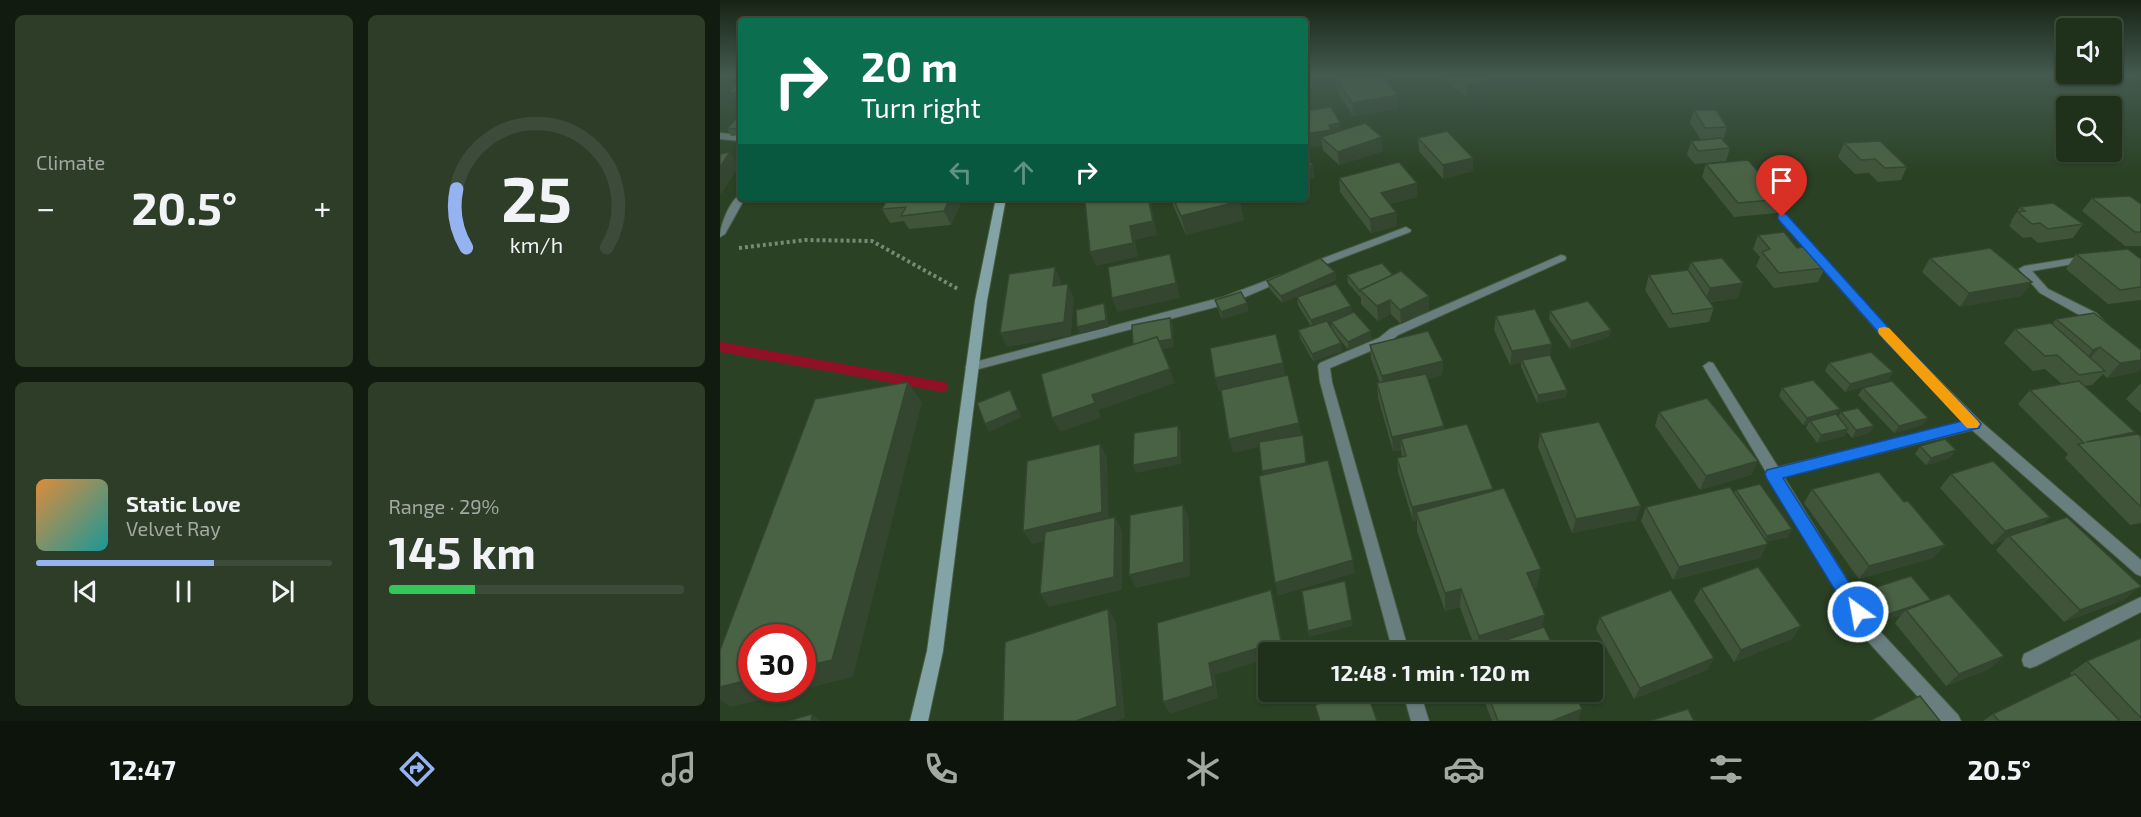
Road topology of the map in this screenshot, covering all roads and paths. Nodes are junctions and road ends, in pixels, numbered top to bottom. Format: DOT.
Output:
graph roads {
  1 [pos="720,136"];
  2 [pos="738,138"];
  3 [pos="739,201"];
  4 [pos="1000,201"];
  5 [pos="1782,217"];
  6 [pos="1406,230"];
  7 [pos="720,234"];
  8 [pos="731,249"];
  9 [pos="2099,257"];
  10 [pos="1561,258"];
  11 [pos="981,301"];
  12 [pos="2108,330"];
  13 [pos="1709,366"];
  14 [pos="971,367"];
  15 [pos="1974,424"];
  16 [pos="1773,474"];
  17 [pos="2141,569"];
  18 [pos="2141,604"];
  19 [pos="1398,642"];
  20 [pos="2030,660"];
  21 [pos="1415,702"];
  22 [pos="919,721"];
  23 [pos="1420,721"];
  24 [pos="1952,721"];
  1 -- 2 [label="street"];
  3 -- 7 [label="street"];
  4 -- 11 [label="street"];
  5 -- 15 [label="street"];
  6 -- 14 [label="street"];
  8 -- 11 [label="path"];
  9 -- 12 [label="street"];
  10 -- 19 [label="street"];
  11 -- 14 [label="street"];
  13 -- 16 [label="street"];
  14 -- 22 [label="street"];
  15 -- 16 [label="street"];
  15 -- 17 [label="street"];
  16 -- 24 [label="street"];
  18 -- 20 [label="street"];
  21 -- 23 [label="street"];
}
